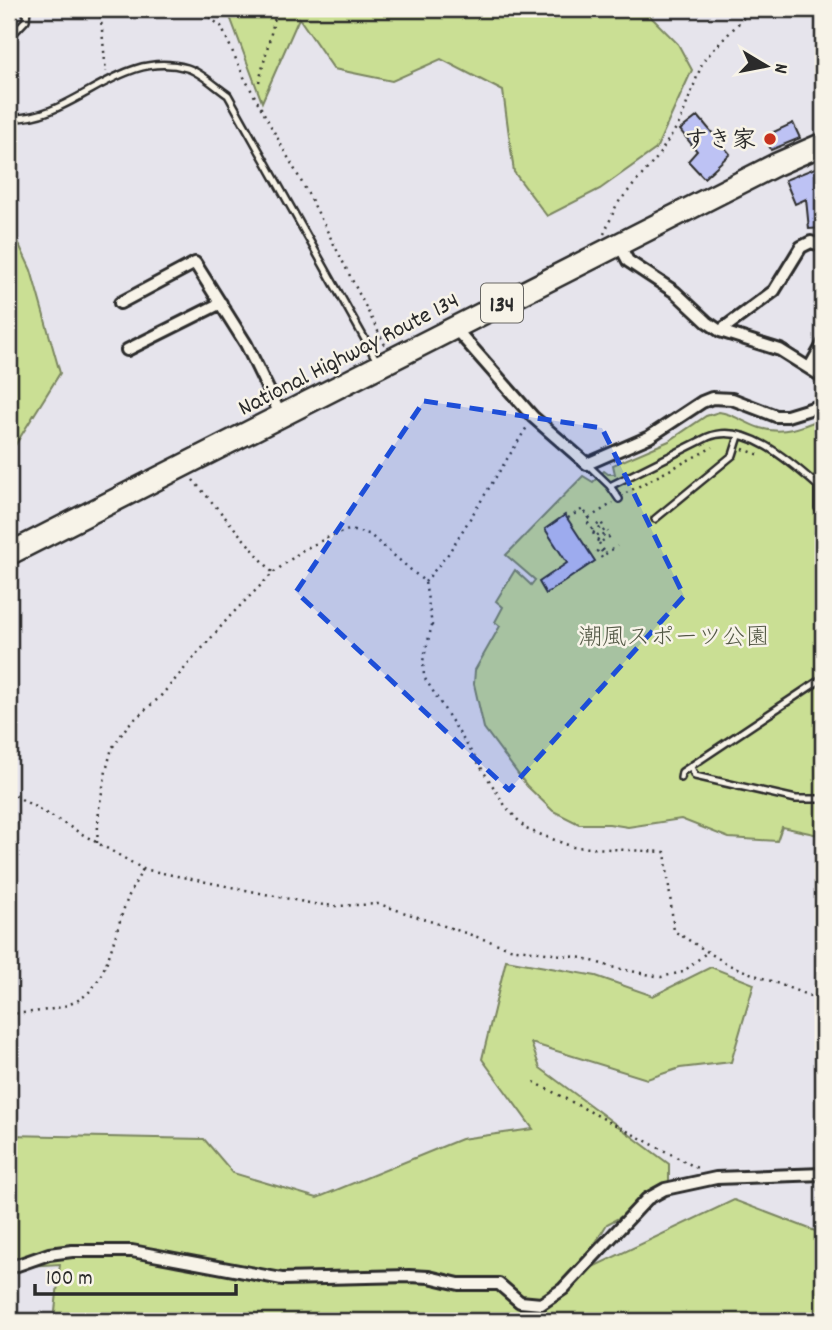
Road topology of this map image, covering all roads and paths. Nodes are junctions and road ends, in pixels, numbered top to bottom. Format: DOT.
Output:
graph roads {
  1 [pos="27,9"];
  2 [pos="100,9"];
  3 [pos="198,9"];
  4 [pos="277,9"];
  5 [pos="752,9"];
  6 [pos="9,38"];
  7 [pos="107,80"];
  8 [pos="259,82"];
  9 [pos="9,118"];
  10 [pos="823,144"];
  11 [pos="823,246"];
  12 [pos="613,248"];
  13 [pos="120,303"];
  14 [pos="220,303"];
  15 [pos="458,328"];
  16 [pos="720,331"];
  17 [pos="823,345"];
  18 [pos="127,350"];
  19 [pos="386,363"];
  20 [pos="810,367"];
  21 [pos="823,377"];
  22 [pos="823,405"];
  23 [pos="281,416"];
  24 [pos="533,417"];
  25 [pos="739,436"];
  26 [pos="736,447"];
  27 [pos="765,457"];
  28 [pos="587,464"];
  29 [pos="182,466"];
  30 [pos="610,486"];
  31 [pos="619,499"];
  32 [pos="823,513"];
  33 [pos="568,518"];
  34 [pos="589,518"];
  35 [pos="655,519"];
  36 [pos="611,536"];
  37 [pos="599,543"];
  38 [pos="617,546"];
  39 [pos="9,554"];
  40 [pos="606,554"];
  41 [pos="602,558"];
  42 [pos="273,573"];
  43 [pos="425,582"];
  44 [pos="823,678"];
  45 [pos="691,767"];
  46 [pos="681,778"];
  47 [pos="9,792"];
  48 [pos="823,799"];
  49 [pos="97,843"];
  50 [pos="143,869"];
  51 [pos="706,953"];
  52 [pos="823,1001"];
  53 [pos="9,1014"];
  54 [pos="534,1082"];
  55 [pos="823,1174"];
  56 [pos="716,1178"];
  57 [pos="9,1268"];
  1 -- 6 [label="lane"];
  2 -- 7 [label="path"];
  3 -- 19 [label="path"];
  4 -- 8 [label="path"];
  5 -- 12 [label="path"];
  7 -- 9 [label="lane"];
  7 -- 19 [label="lane"];
  10 -- 12 [label="highway, National Highway Route 134 / 134"];
  11 -- 16 [label="street"];
  12 -- 15 [label="highway, National Highway Route 134 / 134"];
  12 -- 16 [label="street"];
  13 -- 14 [label="street"];
  14 -- 18 [label="street"];
  14 -- 23 [label="street"];
  15 -- 19 [label="highway, National Highway Route 134 / 134"];
  15 -- 24 [label="street"];
  16 -- 20 [label="street"];
  17 -- 20 [label="street"];
  19 -- 23 [label="highway, National Highway Route 134 / 134"];
  20 -- 21 [label="street"];
  22 -- 28 [label="street"];
  23 -- 29 [label="highway, National Highway Route 134 / 134"];
  24 -- 28 [label="street"];
  24 -- 43 [label="path"];
  25 -- 26 [label="lane"];
  25 -- 30 [label="lane"];
  25 -- 32 [label="lane"];
  26 -- 27 [label="path"];
  26 -- 31 [label="path"];
  26 -- 35 [label="lane"];
  28 -- 30 [label="lane"];
  29 -- 39 [label="highway, National Highway Route 134 / 134"];
  29 -- 42 [label="path"];
  30 -- 31 [label="lane"];
  31 -- 34 [label="path"];
  33 -- 34 [label="path"];
  34 -- 37 [label="path"];
  36 -- 37 [label="path"];
  37 -- 40 [label="path"];
  38 -- 40 [label="path"];
  40 -- 41 [label="path"];
  42 -- 43 [label="path"];
  42 -- 49 [label="path"];
  43 -- 51 [label="path"];
  44 -- 45 [label="lane"];
  45 -- 46 [label="lane"];
  45 -- 48 [label="lane"];
  47 -- 49 [label="path"];
  49 -- 50 [label="path"];
  50 -- 51 [label="path"];
  50 -- 53 [label="path"];
  51 -- 52 [label="path"];
  54 -- 56 [label="path"];
  55 -- 56 [label="street"];
  56 -- 57 [label="street"];
}
